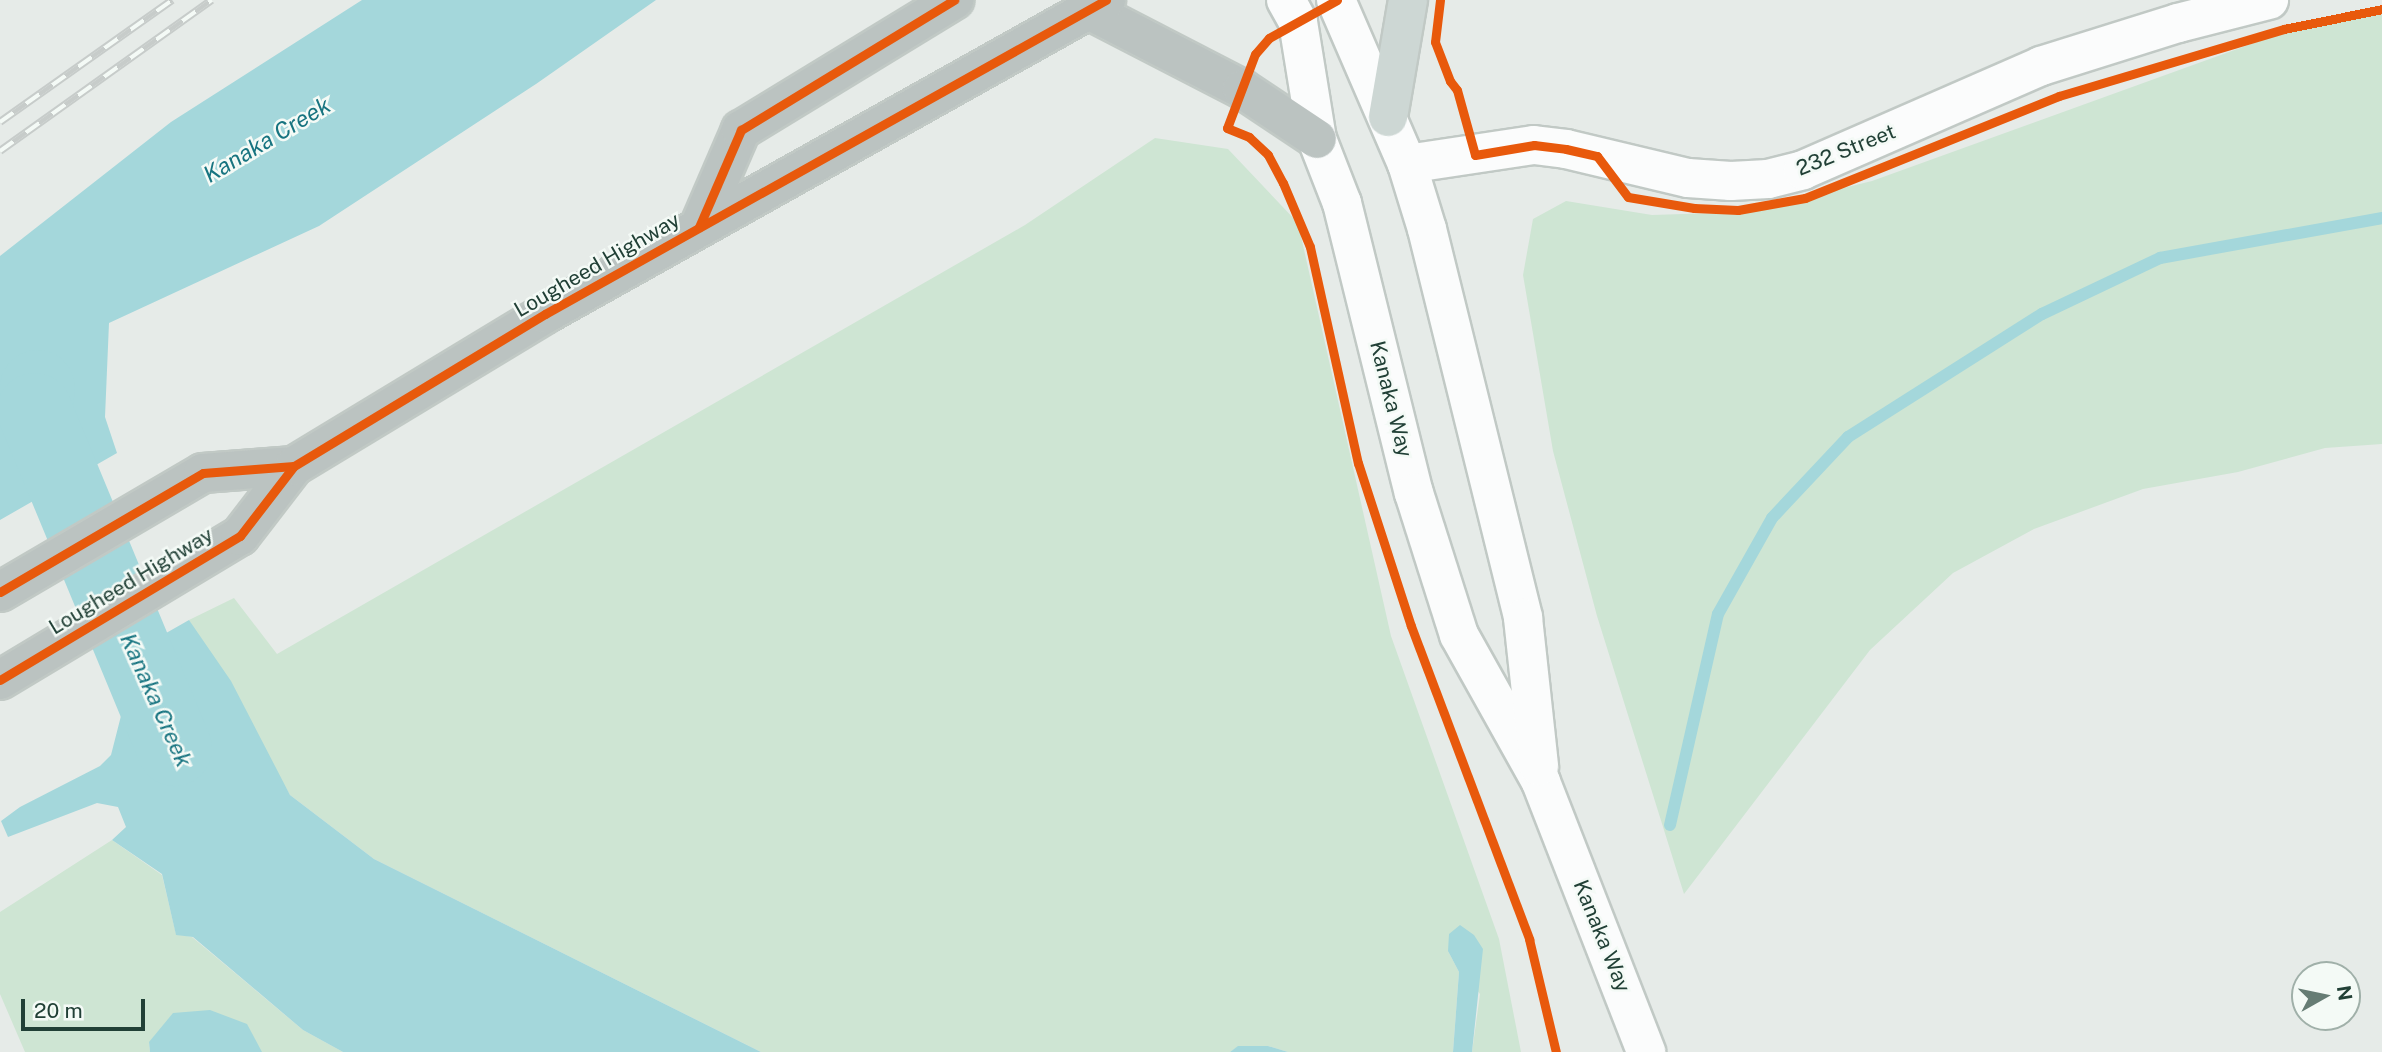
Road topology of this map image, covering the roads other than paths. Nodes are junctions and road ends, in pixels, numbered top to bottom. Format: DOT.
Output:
graph roads {
  1 [pos="954,0"];
  2 [pos="1286,0"];
  3 [pos="1336,0"];
  4 [pos="1408,0"];
  5 [pos="2269,0"];
  6 [pos="1096,5"];
  7 [pos="1388,117"];
  8 [pos="1317,139"];
  9 [pos="1407,164"];
  10 [pos="699,227"];
  11 [pos="294,466"];
  12 [pos="0,592"];
  13 [pos="11,673"];
  14 [pos="1541,782"];
  15 [pos="1646,1052"];
  1 -- 10 [label="highway"];
  2 -- 8 [label="main road, Kanaka Way"];
  3 -- 7 [label="main road, Kanaka Way"];
  4 -- 7 [label="main road"];
  5 -- 9 [label="main road, 232 Street"];
  6 -- 8 [label="highway"];
  6 -- 10 [label="highway, Lougheed Highway"];
  7 -- 9 [label="main road, Kanaka Way"];
  8 -- 14 [label="main road, Kanaka Way"];
  9 -- 14 [label="main road, Kanaka Way"];
  10 -- 11 [label="highway, Lougheed Highway"];
  11 -- 12 [label="highway, Lougheed Highway"];
  11 -- 13 [label="highway, Lougheed Highway"];
  14 -- 15 [label="main road, Kanaka Way"];
}
